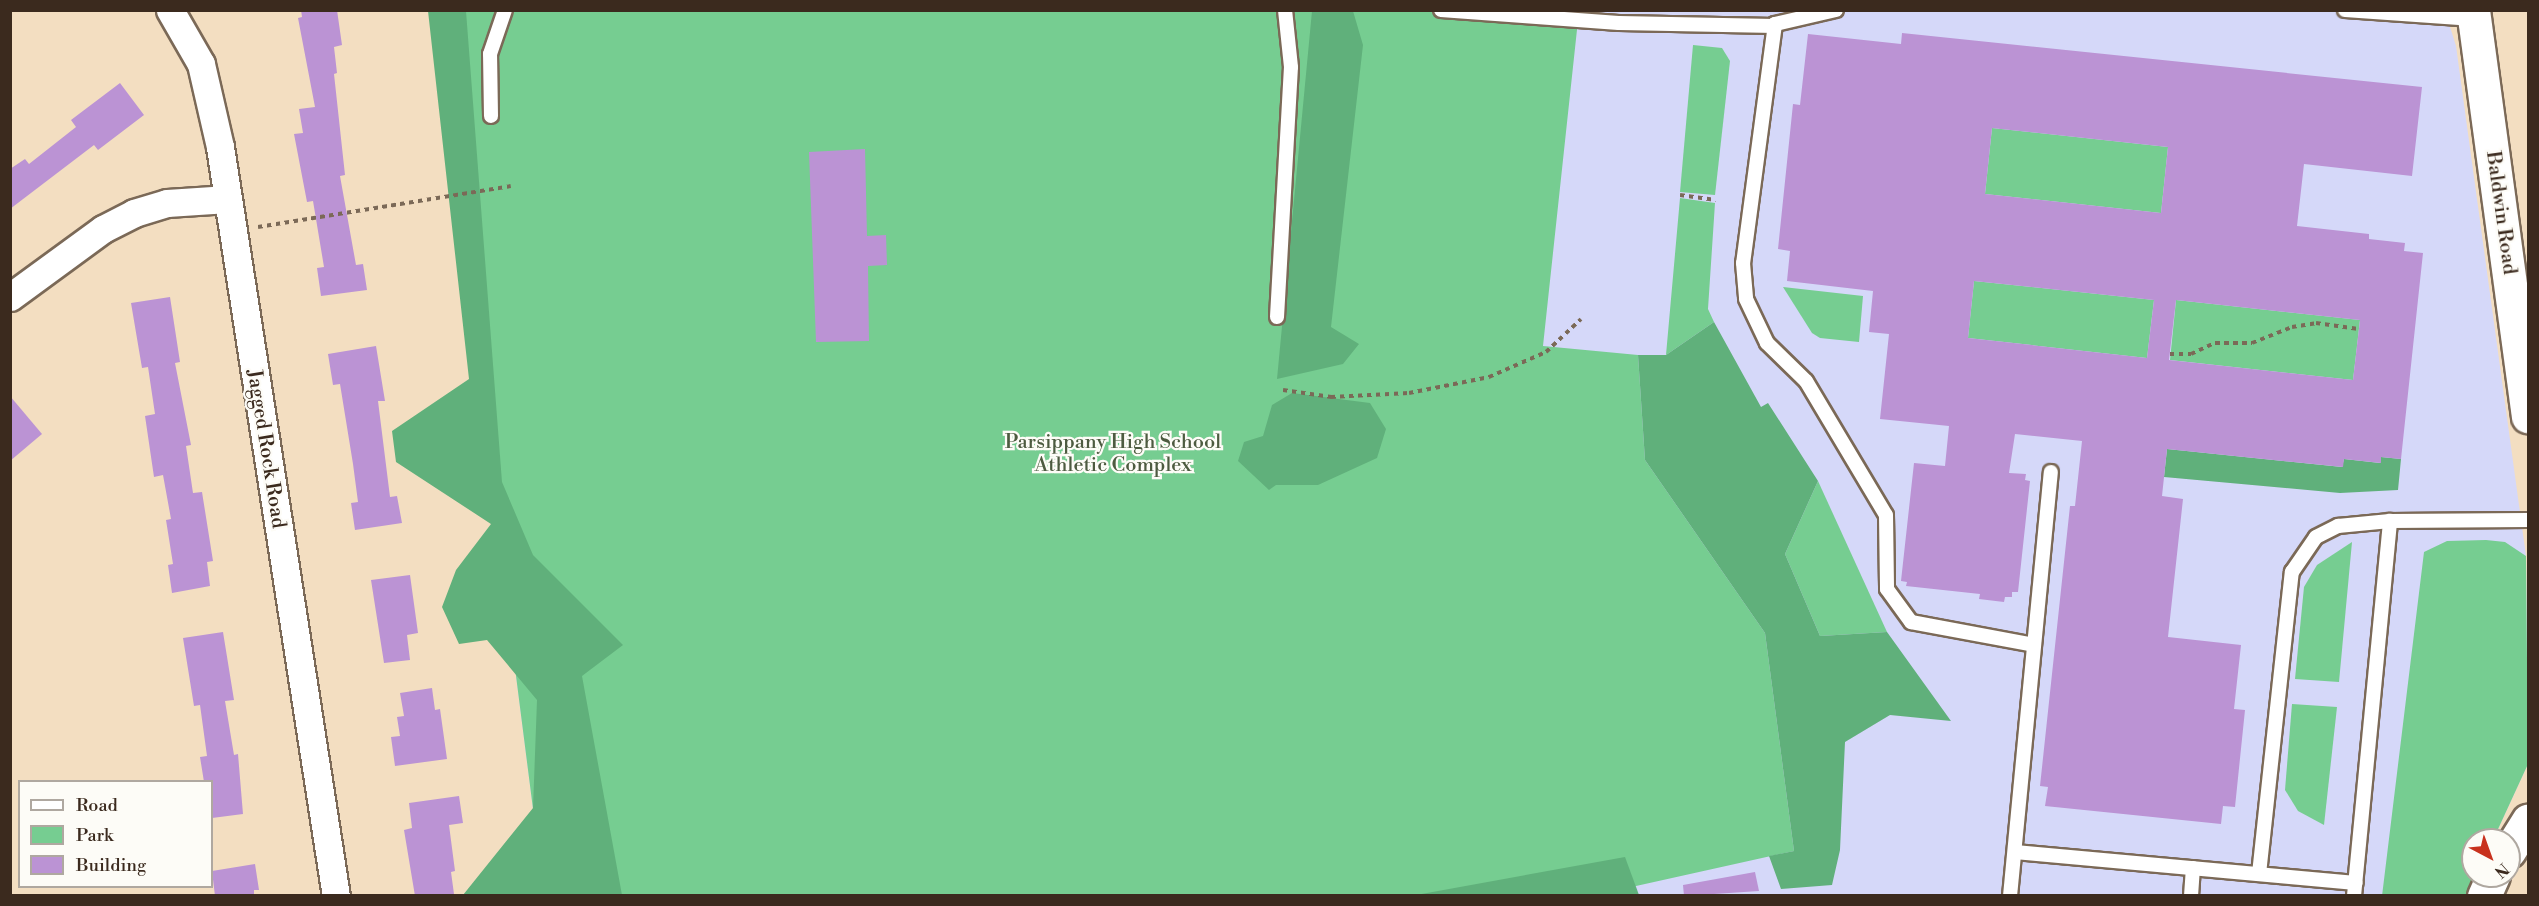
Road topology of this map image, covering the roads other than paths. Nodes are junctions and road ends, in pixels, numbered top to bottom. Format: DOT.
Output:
graph roads {
  1 [pos="170,10"];
  2 [pos="505,10"];
  3 [pos="1285,10"];
  4 [pos="1441,10"];
  5 [pos="1836,10"];
  6 [pos="2345,10"];
  7 [pos="2474,15"];
  8 [pos="1775,26"];
  9 [pos="491,116"];
  10 [pos="228,199"];
  11 [pos="10,297"];
  12 [pos="1277,317"];
  13 [pos="2529,416"];
  14 [pos="2051,471"];
  15 [pos="2529,520"];
  16 [pos="2390,521"];
  17 [pos="2034,645"];
  18 [pos="2015,852"];
  19 [pos="2193,868"];
  20 [pos="2259,874"];
  21 [pos="2355,889"];
  22 [pos="336,896"];
  23 [pos="2010,896"];
  24 [pos="2191,896"];
  1 -- 10 [label="street, Jagged Rock Road"];
  2 -- 9 [label="lane"];
  3 -- 12 [label="lane"];
  4 -- 8 [label="lane"];
  5 -- 8 [label="lane"];
  6 -- 7 [label="lane"];
  7 -- 13 [label="street, Baldwin Road"];
  8 -- 17 [label="lane"];
  10 -- 11 [label="street"];
  10 -- 22 [label="street, Jagged Rock Road"];
  14 -- 17 [label="lane"];
  15 -- 16 [label="lane"];
  16 -- 20 [label="lane"];
  16 -- 21 [label="lane"];
  17 -- 18 [label="lane"];
  18 -- 19 [label="lane"];
  18 -- 23 [label="lane"];
  19 -- 20 [label="lane"];
  19 -- 24 [label="lane"];
  20 -- 21 [label="lane"];
}
